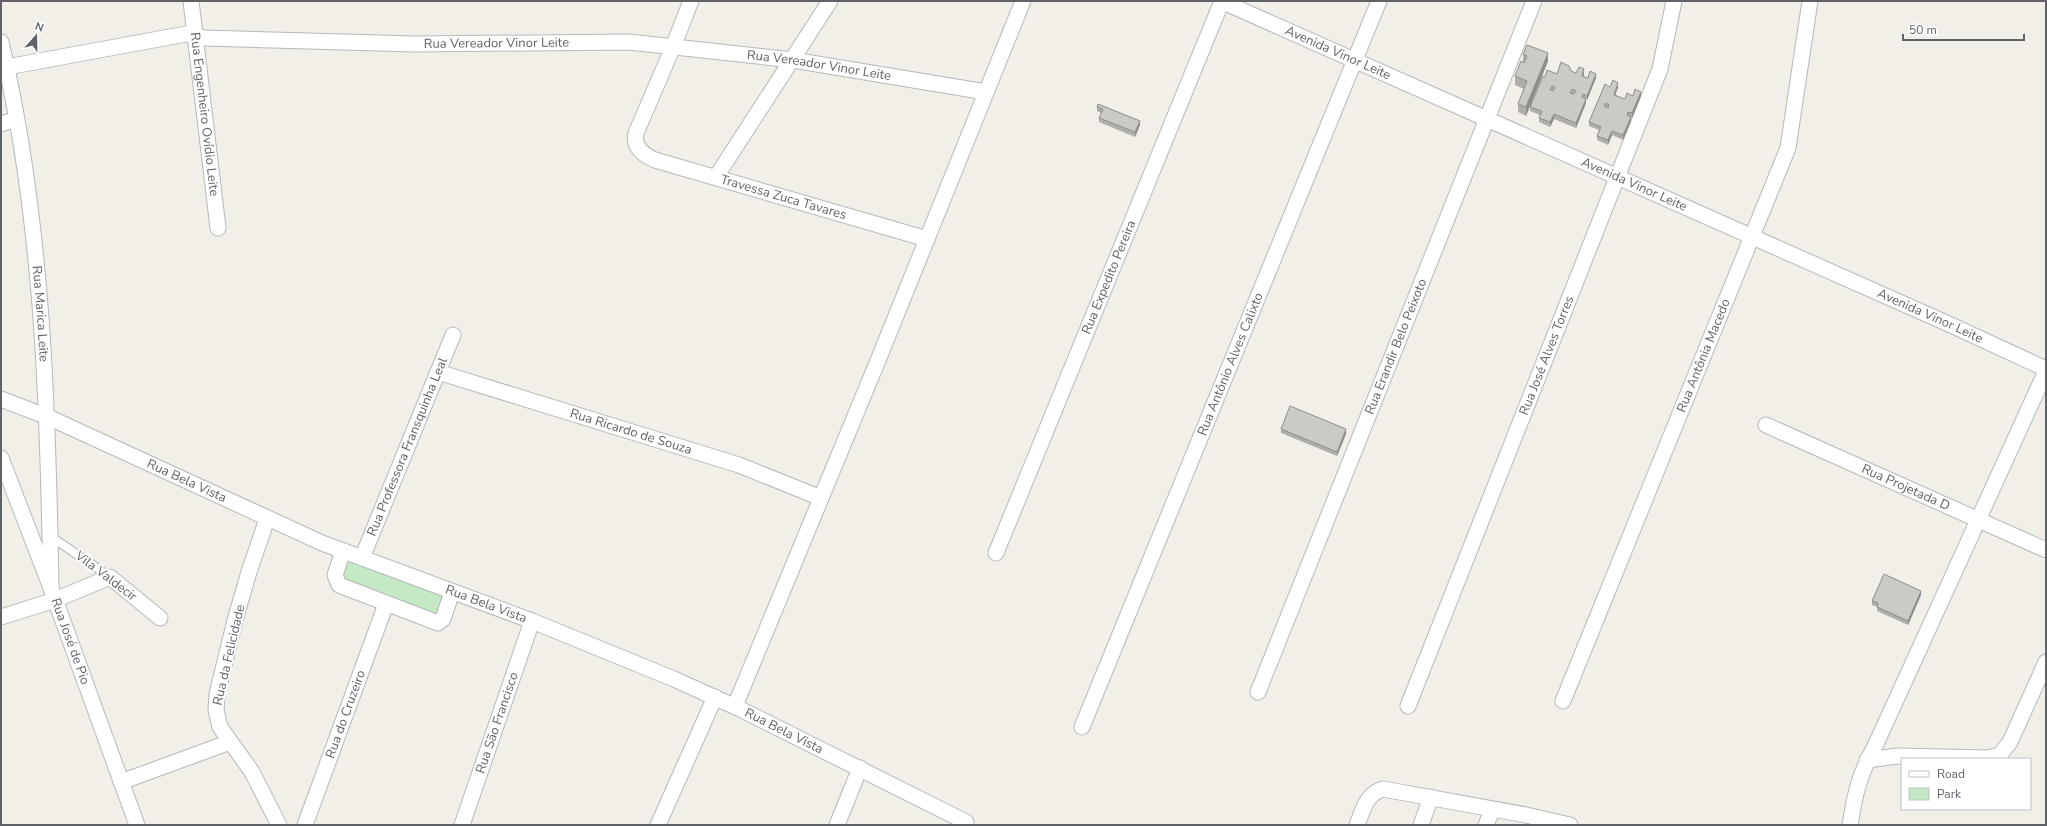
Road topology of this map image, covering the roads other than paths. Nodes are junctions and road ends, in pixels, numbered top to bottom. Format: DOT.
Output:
graph roads {
  1 [pos="191,1"];
  2 [pos="691,1"];
  3 [pos="830,1"];
  4 [pos="1023,1"];
  5 [pos="1222,1"];
  6 [pos="1379,1"];
  7 [pos="1534,1"];
  8 [pos="1674,1"];
  9 [pos="1810,1"];
  10 [pos="196,36"];
  11 [pos="1,42"];
  12 [pos="673,47"];
  13 [pos="790,60"];
  14 [pos="1355,60"];
  15 [pos="7,67"];
  16 [pos="986,92"];
  17 [pos="16,119"];
  18 [pos="1487,119"];
  19 [pos="1,124"];
  20 [pos="716,177"];
  21 [pos="1618,177"];
  22 [pos="218,228"];
  23 [pos="1752,237"];
  24 [pos="927,239"];
  25 [pos="453,335"];
  26 [pos="2046,370"];
  27 [pos="438,372"];
  28 [pos="1,399"];
  29 [pos="48,417"];
  30 [pos="1766,424"];
  31 [pos="1,458"];
  32 [pos="821,498"];
  33 [pos="1979,519"];
  34 [pos="267,520"];
  35 [pos="50,536"];
  36 [pos="2046,550"];
  37 [pos="343,551"];
  38 [pos="996,553"];
  39 [pos="362,558"];
  40 [pos="110,577"];
  41 [pos="452,592"];
  42 [pos="53,594"];
  43 [pos="386,604"];
  44 [pos="1,616"];
  45 [pos="160,618"];
  46 [pos="532,621"];
  47 [pos="2046,662"];
  48 [pos="1258,692"];
  49 [pos="715,697"];
  50 [pos="1563,701"];
  51 [pos="735,706"];
  52 [pos="1408,706"];
  53 [pos="1082,727"];
  54 [pos="230,742"];
  55 [pos="1867,760"];
  56 [pos="860,768"];
  57 [pos="120,782"];
  58 [pos="1431,797"];
  59 [pos="1492,810"];
  60 [pos="966,822"];
  61 [pos="137,825"];
  62 [pos="279,825"];
  63 [pos="305,825"];
  64 [pos="462,825"];
  65 [pos="658,825"];
  66 [pos="838,825"];
  67 [pos="1357,825"];
  68 [pos="1421,825"];
  69 [pos="1486,825"];
  70 [pos="1570,825"];
  71 [pos="1850,825"];
  1 -- 10 [label="street, Rua Engenheiro Ovídio Leite"];
  2 -- 12 [label="street"];
  3 -- 13 [label="street"];
  4 -- 16 [label="street"];
  5 -- 14 [label="street, Avenida Vinor Leite"];
  5 -- 38 [label="street, Rua Expedito Pereira"];
  6 -- 14 [label="street, Rua Antônio Alves Calixto"];
  7 -- 18 [label="street, Rua Erandir Belo Peixoto"];
  8 -- 21 [label="street, Rua José Alves Torres"];
  9 -- 23 [label="street, Rua Antônia Macedo"];
  10 -- 12 [label="street, Rua Vereador Vinor Leite"];
  10 -- 15 [label="street, Rua Vereador Vinor Leite"];
  10 -- 22 [label="street, Rua Engenheiro Ovídio Leite"];
  11 -- 15 [label="street, Rua Marica Leite"];
  12 -- 13 [label="street, Rua Vereador Vinor Leite"];
  12 -- 20 [label="street, Travessa Zuca Tavares"];
  13 -- 16 [label="street, Rua Vereador Vinor Leite"];
  13 -- 20 [label="street"];
  14 -- 18 [label="street, Avenida Vinor Leite"];
  14 -- 53 [label="street, Rua Antônio Alves Calixto"];
  15 -- 17 [label="street, Rua Marica Leite"];
  16 -- 24 [label="street"];
  17 -- 19 [label="street"];
  17 -- 29 [label="street, Rua Marica Leite"];
  18 -- 21 [label="street, Avenida Vinor Leite"];
  18 -- 48 [label="street, Rua Erandir Belo Peixoto"];
  20 -- 24 [label="street, Travessa Zuca Tavares"];
  21 -- 23 [label="street, Avenida Vinor Leite"];
  21 -- 52 [label="street, Rua José Alves Torres"];
  23 -- 26 [label="street, Avenida Vinor Leite"];
  23 -- 50 [label="street, Rua Antônia Macedo"];
  24 -- 32 [label="street"];
  25 -- 27 [label="street, Rua Professora Fransquinha Leal"];
  26 -- 33 [label="street"];
  27 -- 32 [label="street, Rua Ricardo de Souza"];
  27 -- 39 [label="street, Rua Professora Fransquinha Leal"];
  28 -- 29 [label="street, Rua Bela Vista"];
  29 -- 34 [label="street, Rua Bela Vista"];
  29 -- 35 [label="street, Rua Marica Leite"];
  30 -- 33 [label="street, Rua Projetada D"];
  31 -- 42 [label="street, Rua José de Pio"];
  32 -- 51 [label="street"];
  33 -- 36 [label="street, Rua Projetada D"];
  33 -- 55 [label="street"];
  34 -- 37 [label="street, Rua Bela Vista"];
  34 -- 54 [label="street, Rua da Felicidade"];
  35 -- 40 [label="lane, Vila Valdecir"];
  35 -- 42 [label="street, Rua Marica Leite"];
  37 -- 39 [label="street, Rua Bela Vista"];
  37 -- 43 [label="street"];
  39 -- 41 [label="street, Rua Bela Vista"];
  40 -- 42 [label="street"];
  40 -- 45 [label="street, Vila Valdecir"];
  41 -- 43 [label="street"];
  41 -- 46 [label="street, Rua Bela Vista"];
  42 -- 44 [label="street"];
  42 -- 57 [label="street, Rua José de Pio"];
  43 -- 63 [label="street, Rua do Cruzeiro"];
  46 -- 49 [label="street, Rua Bela Vista"];
  46 -- 64 [label="street, Rua São Francisco"];
  47 -- 55 [label="street"];
  49 -- 51 [label="street, Rua Bela Vista"];
  49 -- 65 [label="street"];
  51 -- 56 [label="street, Rua Bela Vista"];
  54 -- 57 [label="street"];
  54 -- 62 [label="street, Rua da Felicidade"];
  55 -- 71 [label="street"];
  56 -- 60 [label="street, Rua Bela Vista"];
  56 -- 66 [label="street"];
  57 -- 61 [label="street, Rua José de Pio"];
  58 -- 59 [label="street"];
  58 -- 67 [label="street"];
  58 -- 68 [label="street"];
  59 -- 69 [label="street"];
  59 -- 70 [label="street"];
}
